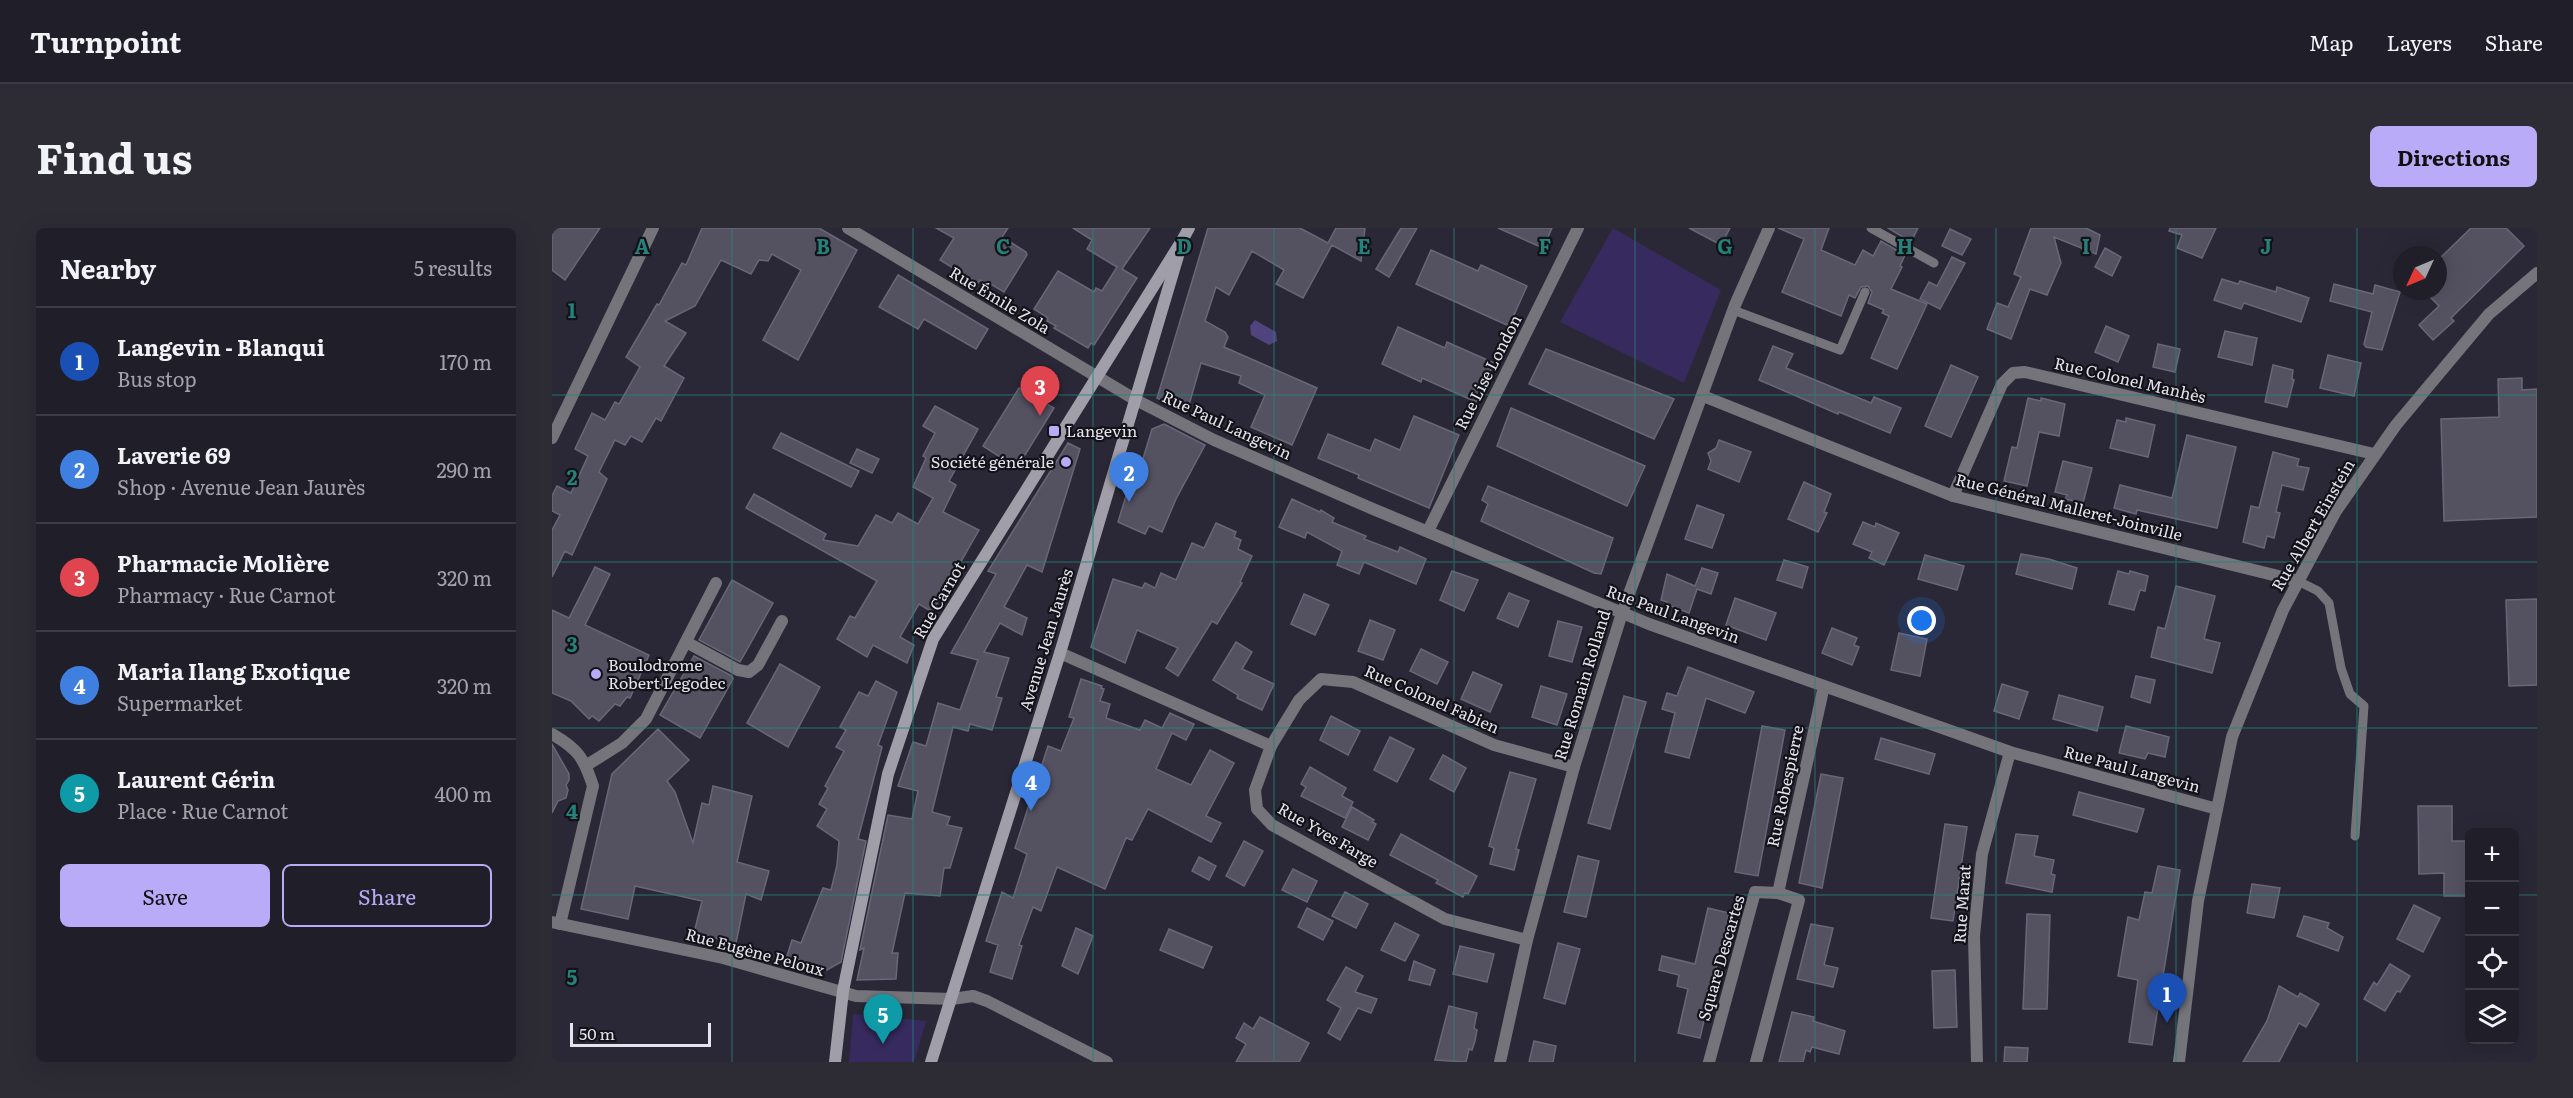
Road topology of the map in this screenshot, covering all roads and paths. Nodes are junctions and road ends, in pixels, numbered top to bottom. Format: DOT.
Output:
graph roads {
  1 [pos="652,228"];
  2 [pos="848,228"];
  3 [pos="1578,228"];
  4 [pos="1769,228"];
  5 [pos="1871,228"];
  6 [pos="1186,233"];
  7 [pos="1934,262"];
  8 [pos="2537,273"];
  9 [pos="1865,292"];
  10 [pos="1734,310"];
  11 [pos="1096,376"];
  12 [pos="1703,396"];
  13 [pos="1136,400"];
  14 [pos="552,438"];
  15 [pos="2374,454"];
  16 [pos="1953,496"];
  17 [pos="1428,531"];
  18 [pos="2298,581"];
  19 [pos="716,583"];
  20 [pos="1622,613"];
  21 [pos="782,621"];
  22 [pos="686,642"];
  23 [pos="1060,654"];
  24 [pos="1824,686"];
  25 [pos="552,734"];
  26 [pos="1271,746"];
  27 [pos="2010,752"];
  28 [pos="586,765"];
  29 [pos="1574,767"];
  30 [pos="2217,809"];
  31 [pos="2355,836"];
  32 [pos="1778,893"];
  33 [pos="556,923"];
  34 [pos="1527,940"];
  35 [pos="843,991"];
  36 [pos="952,999"];
  37 [pos="835,1062"];
  38 [pos="931,1062"];
  39 [pos="1107,1062"];
  40 [pos="1500,1062"];
  41 [pos="1709,1062"];
  42 [pos="1756,1062"];
  43 [pos="1977,1062"];
  44 [pos="2179,1062"];
  1 -- 14 [label="street"];
  2 -- 11 [label="street, Rue Émile Zola"];
  3 -- 17 [label="street, Rue Lise London"];
  4 -- 10 [label="street, Rue Romain Rolland"];
  5 -- 7 [label="lane"];
  6 -- 11 [label="main road, Rue Carnot"];
  6 -- 13 [label="main road, Avenue Jean Jaurès"];
  8 -- 15 [label="street, Rue Albert Einstein"];
  9 -- 10 [label="lane"];
  10 -- 12 [label="street, Rue Romain Rolland"];
  11 -- 13 [label="street, Rue Émile Zola"];
  11 -- 35 [label="main road, Rue Carnot"];
  12 -- 16 [label="street, Rue Général Malleret-Joinville"];
  12 -- 20 [label="street, Rue Romain Rolland"];
  13 -- 17 [label="street, Rue Paul Langevin"];
  13 -- 23 [label="main road, Avenue Jean Jaurès"];
  15 -- 16 [label="street, Rue Colonel Manhès"];
  15 -- 18 [label="street, Rue Albert Einstein"];
  16 -- 18 [label="street, Rue Général Malleret-Joinville"];
  17 -- 20 [label="street, Rue Paul Langevin"];
  18 -- 30 [label="street, Rue Albert Einstein"];
  18 -- 31 [label="lane"];
  19 -- 22 [label="street"];
  20 -- 24 [label="street, Rue Paul Langevin"];
  20 -- 29 [label="street, Rue Romain Rolland"];
  21 -- 22 [label="street"];
  22 -- 28 [label="street"];
  23 -- 26 [label="street"];
  23 -- 36 [label="main road, Avenue Jean Jaurès"];
  24 -- 27 [label="street, Rue Paul Langevin"];
  24 -- 32 [label="street, Rue Robespierre"];
  25 -- 28 [label="street"];
  26 -- 29 [label="street, Rue Colonel Fabien"];
  26 -- 34 [label="street, Rue Yves Farge"];
  27 -- 30 [label="street, Rue Paul Langevin"];
  27 -- 43 [label="street, Rue Marat"];
  28 -- 33 [label="street"];
  29 -- 34 [label="street, Rue Romain Rolland"];
  30 -- 44 [label="street, Rue Albert Einstein"];
  32 -- 41 [label="street, Square Descartes"];
  32 -- 42 [label="street"];
  33 -- 35 [label="street, Rue Eugène Peloux"];
  34 -- 40 [label="street, Rue Romain Rolland"];
  35 -- 36 [label="street, Rue Eugène Peloux"];
  35 -- 37 [label="main road, Rue Carnot"];
  36 -- 38 [label="main road, Avenue Jean Jaurès"];
  36 -- 39 [label="street, Rue Eugène Peloux"];
}
